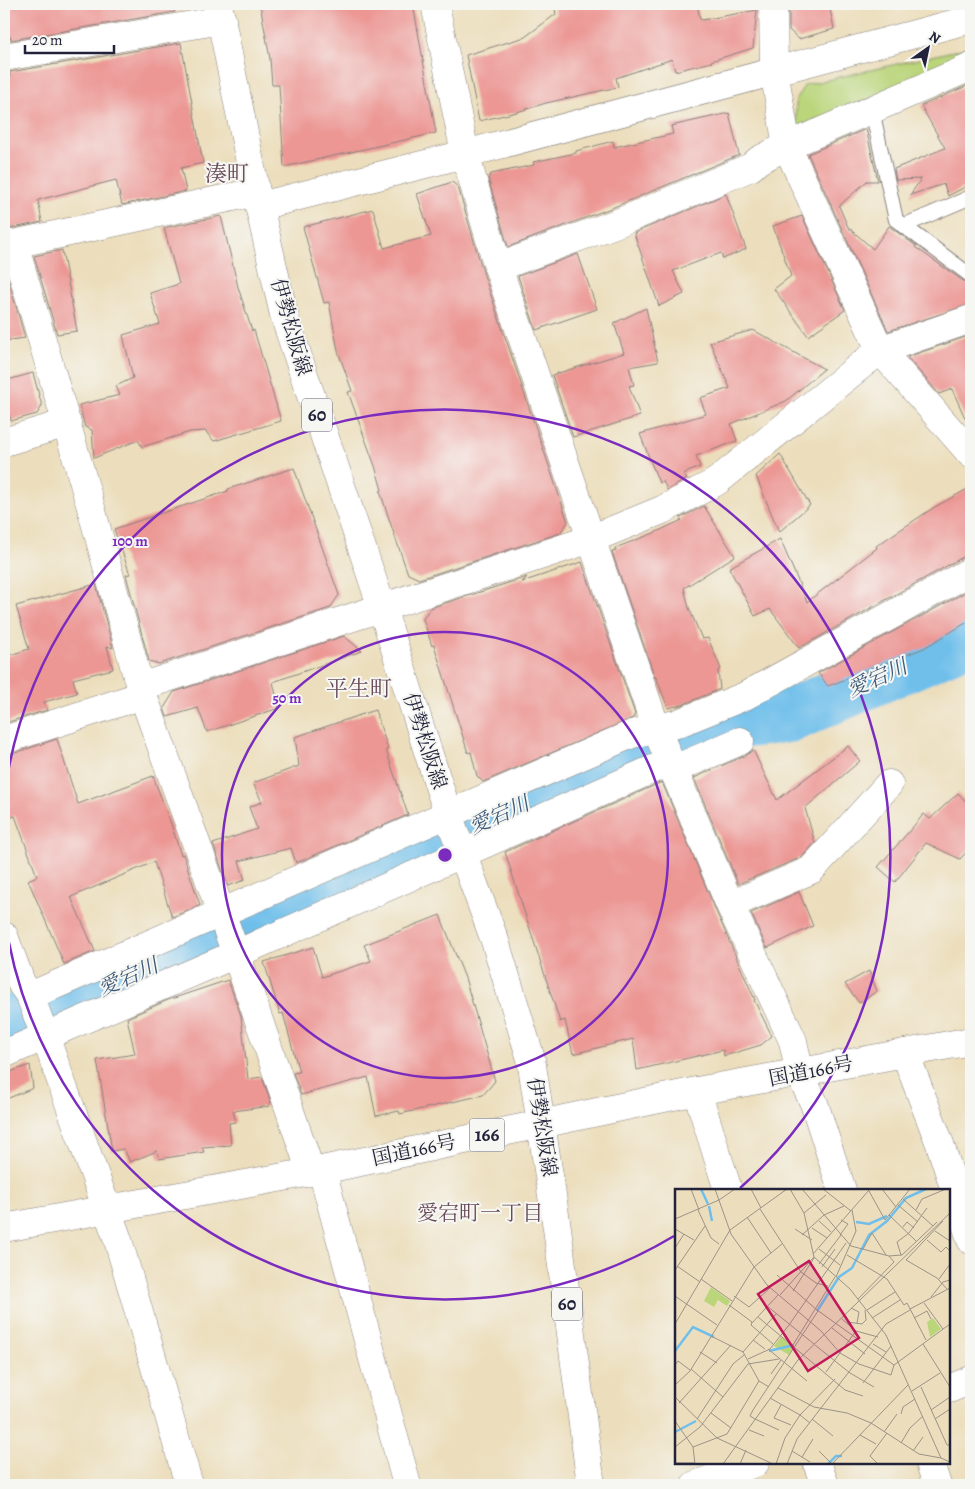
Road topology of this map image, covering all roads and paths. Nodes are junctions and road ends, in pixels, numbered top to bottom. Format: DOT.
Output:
graph roads {
  1 [pos="435,4"];
  2 [pos="773,4"];
  3 [pos="220,12"];
  4 [pos="971,19"];
  5 [pos="4,57"];
  6 [pos="971,68"];
  7 [pos="774,71"];
  8 [pos="872,110"];
  9 [pos="787,146"];
  10 [pos="465,154"];
  11 [pos="971,197"];
  12 [pos="258,199"];
  13 [pos="903,226"];
  14 [pos="9,245"];
  15 [pos="498,267"];
  16 [pos="971,276"];
  17 [pos="971,319"];
  18 [pos="880,350"];
  19 [pos="66,423"];
  20 [pos="4,442"];
  21 [pos="971,454"];
  22 [pos="591,539"];
  23 [pos="971,571"];
  24 [pos="382,608"];
  25 [pos="142,691"];
  26 [pos="4,740"];
  27 [pos="740,741"];
  28 [pos="665,751"];
  29 [pos="889,784"];
  30 [pos="449,815"];
  31 [pos="462,852"];
  32 [pos="730,905"];
  33 [pos="222,916"];
  34 [pos="4,936"];
  35 [pos="235,953"];
  36 [pos="30,996"];
  37 [pos="44,1032"];
  38 [pos="971,1041"];
  39 [pos="905,1053"];
  40 [pos="4,1054"];
  41 [pos="800,1074"];
  42 [pos="697,1091"];
  43 [pos="541,1123"];
  44 [pos="940,1144"];
  45 [pos="316,1171"];
  46 [pos="971,1172"];
  47 [pos="728,1189"];
  48 [pos="842,1189"];
  49 [pos="107,1210"];
  50 [pos="4,1228"];
  51 [pos="971,1240"];
  52 [pos="971,1380"];
  53 [pos="950,1389"];
  54 [pos="752,1464"];
  55 [pos="817,1464"];
  56 [pos="930,1464"];
  57 [pos="190,1485"];
  58 [pos="407,1485"];
  59 [pos="591,1485"];
  60 [pos="695,1485"];
  61 [pos="825,1485"];
  62 [pos="937,1485"];
  1 -- 10 [label="main road"];
  2 -- 7 [label="main road"];
  3 -- 5 [label="main road"];
  3 -- 12 [label="main road, 伊勢松阪線 / 60"];
  4 -- 7 [label="main road"];
  6 -- 8 [label="main road"];
  7 -- 9 [label="main road"];
  7 -- 10 [label="main road"];
  8 -- 9 [label="main road"];
  8 -- 13 [label="lane"];
  9 -- 15 [label="main road"];
  9 -- 18 [label="main road"];
  10 -- 12 [label="main road"];
  10 -- 15 [label="main road"];
  11 -- 13 [label="lane"];
  12 -- 14 [label="main road"];
  12 -- 24 [label="main road, 伊勢松阪線 / 60"];
  13 -- 16 [label="lane"];
  14 -- 19 [label="main road"];
  15 -- 22 [label="main road"];
  17 -- 18 [label="main road"];
  18 -- 21 [label="main road"];
  18 -- 22 [label="main road"];
  19 -- 20 [label="main road"];
  19 -- 25 [label="main road"];
  22 -- 24 [label="main road"];
  22 -- 28 [label="main road"];
  23 -- 28 [label="main road"];
  24 -- 25 [label="main road"];
  24 -- 30 [label="main road, 伊勢松阪線 / 60"];
  25 -- 26 [label="main road"];
  25 -- 33 [label="main road"];
  27 -- 28 [label="main road"];
  28 -- 30 [label="main road"];
  28 -- 31 [label="main road"];
  28 -- 32 [label="main road"];
  29 -- 32 [label="main road"];
  30 -- 31 [label="main road, 伊勢松阪線 / 60"];
  30 -- 33 [label="main road"];
  31 -- 35 [label="main road"];
  31 -- 43 [label="main road, 伊勢松阪線 / 60"];
  32 -- 41 [label="main road"];
  33 -- 35 [label="main road"];
  33 -- 36 [label="main road"];
  34 -- 36 [label="main road"];
  35 -- 37 [label="main road"];
  35 -- 45 [label="main road"];
  36 -- 37 [label="main road"];
  37 -- 40 [label="main road"];
  37 -- 49 [label="main road"];
  38 -- 39 [label="main road, 国道166号 / 166"];
  39 -- 41 [label="main road, 国道166号 / 166"];
  39 -- 44 [label="main road"];
  41 -- 42 [label="main road, 国道166号 / 166"];
  41 -- 48 [label="main road"];
  42 -- 43 [label="main road, 国道166号 / 166"];
  42 -- 47 [label="main road"];
  43 -- 45 [label="main road, 国道166号 / 166"];
  43 -- 59 [label="main road, 伊勢松阪線 / 60"];
  44 -- 46 [label="main road"];
  44 -- 51 [label="main road"];
  45 -- 49 [label="main road, 国道166号 / 166"];
  45 -- 58 [label="main road"];
  49 -- 50 [label="main road, 国道166号 / 166"];
  49 -- 57 [label="main road"];
  52 -- 53 [label="main road"];
  54 -- 60 [label="main road"];
  55 -- 61 [label="main road"];
  56 -- 62 [label="main road"];
}
